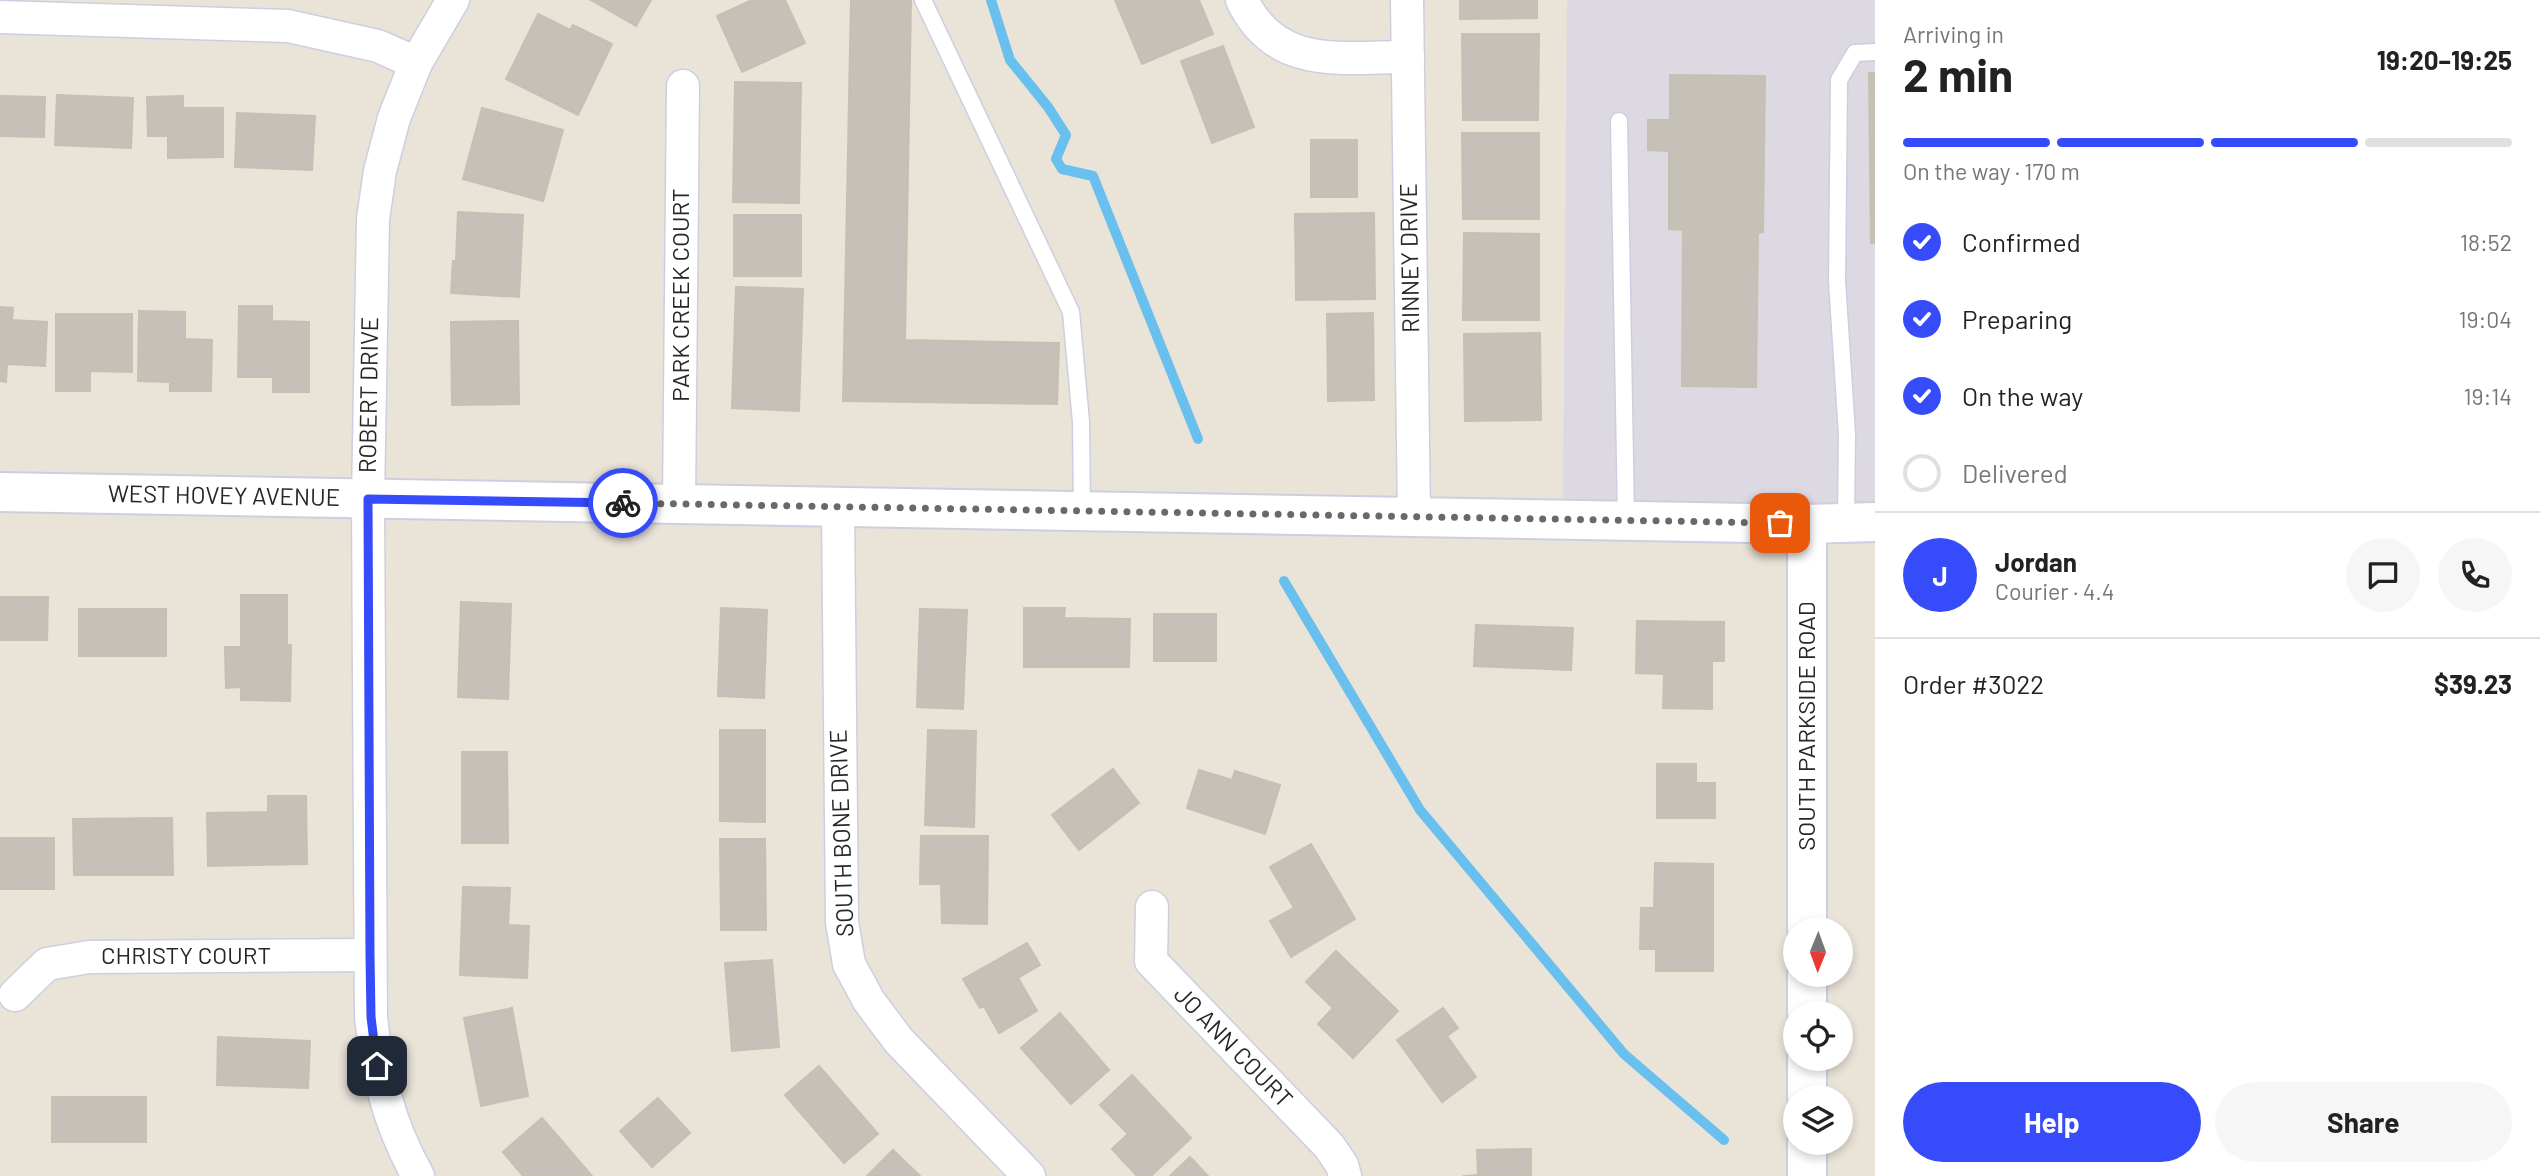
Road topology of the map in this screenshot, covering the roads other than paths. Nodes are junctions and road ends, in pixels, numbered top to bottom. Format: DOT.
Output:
graph roads {
  1 [pos="453,0"];
  2 [pos="923,0"];
  3 [pos="1242,0"];
  4 [pos="1407,0"];
  5 [pos="0,17"];
  6 [pos="1875,52"];
  7 [pos="1408,57"];
  8 [pos="416,63"];
  9 [pos="683,86"];
  10 [pos="1619,121"];
  11 [pos="0,492"];
  12 [pos="368,499"];
  13 [pos="679,504"];
  14 [pos="838,507"];
  15 [pos="1082,510"];
  16 [pos="1413,516"];
  17 [pos="1626,519"];
  18 [pos="1861,522"];
  19 [pos="1807,524"];
  20 [pos="1152,907"];
  21 [pos="1807,917"];
  22 [pos="370,955"];
  23 [pos="15,995"];
  24 [pos="1807,1155"];
  25 [pos="418,1176"];
  26 [pos="1029,1176"];
  27 [pos="1345,1176"];
  28 [pos="1807,1176"];
  1 -- 8 [label="street, ROBERT DRIVE"];
  2 -- 15 [label="lane"];
  3 -- 7 [label="street"];
  4 -- 7 [label="street, RINNEY DRIVE"];
  5 -- 8 [label="street"];
  6 -- 18 [label="lane"];
  7 -- 16 [label="street, RINNEY DRIVE"];
  8 -- 12 [label="street, ROBERT DRIVE"];
  9 -- 13 [label="street, PARK CREEK COURT"];
  10 -- 17 [label="lane"];
  11 -- 12 [label="street, WEST HOVEY AVENUE"];
  12 -- 13 [label="street, WEST HOVEY AVENUE"];
  12 -- 22 [label="street, ROBERT DRIVE"];
  13 -- 14 [label="street, WEST HOVEY AVENUE"];
  14 -- 15 [label="street, WEST HOVEY AVENUE"];
  14 -- 26 [label="street, SOUTH BONE DRIVE"];
  15 -- 16 [label="street, WEST HOVEY AVENUE"];
  16 -- 17 [label="street, WEST HOVEY AVENUE"];
  17 -- 19 [label="street, WEST HOVEY AVENUE"];
  18 -- 19 [label="street, WEST HOVEY AVENUE"];
  19 -- 21 [label="street, SOUTH PARKSIDE ROAD"];
  20 -- 27 [label="street, JO ANN COURT"];
  22 -- 23 [label="street, CHRISTY COURT"];
  22 -- 25 [label="street, ROBERT DRIVE"];
  24 -- 28 [label="street"];
}
